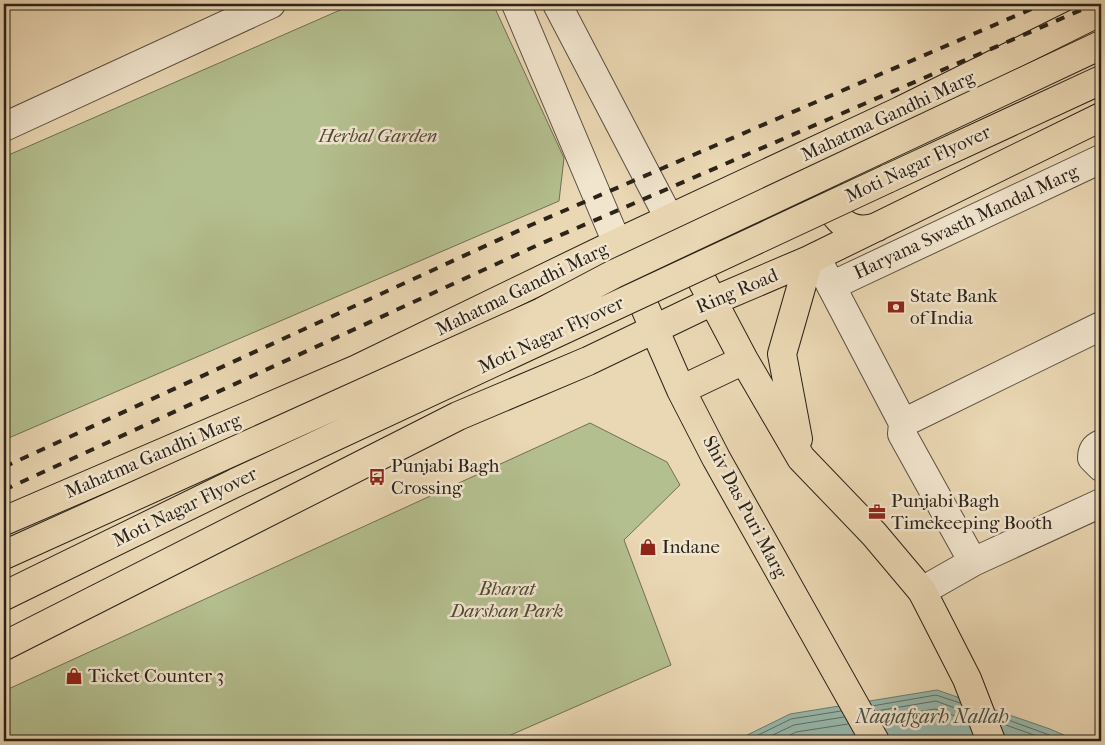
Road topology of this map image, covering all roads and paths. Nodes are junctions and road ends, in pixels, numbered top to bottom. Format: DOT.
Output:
graph roads {
  1 [pos="271,4"];
  2 [pos="516,4"];
  3 [pos="557,4"];
  4 [pos="1101,12"];
  5 [pos="1101,45"];
  6 [pos="1101,80"];
  7 [pos="1101,117"];
  8 [pos="4,127"];
  9 [pos="840,139"];
  10 [pos="1101,159"];
  11 [pos="669,218"];
  12 [pos="878,227"];
  13 [pos="622,255"];
  14 [pos="812,259"];
  15 [pos="831,286"];
  16 [pos="713,301"];
  17 [pos="1101,326"];
  18 [pos="655,327"];
  19 [pos="387,354"];
  20 [pos="744,360"];
  21 [pos="681,390"];
  22 [pos="458,416"];
  23 [pos="904,423"];
  24 [pos="801,458"];
  25 [pos="1101,503"];
  26 [pos="4,521"];
  27 [pos="4,555"];
  28 [pos="973,562"];
  29 [pos="922,591"];
  30 [pos="4,596"];
  31 [pos="4,646"];
  32 [pos="875,741"];
  33 [pos="991,741"];
  1 -- 8 [label="street"];
  2 -- 13 [label="street"];
  3 -- 11 [label="street"];
  4 -- 9 [label="main road, Mahatma Gandhi Marg"];
  5 -- 27 [label="main road, bridge"];
  6 -- 30 [label="main road, Moti Nagar Flyover, bridge"];
  7 -- 12 [label="main road, Ring Road"];
  9 -- 11 [label="main road, Mahatma Gandhi Marg"];
  9 -- 12 [label="main road"];
  10 -- 15 [label="street, Haryana Swasth Mandal Marg"];
  11 -- 13 [label="main road, Mahatma Gandhi Marg"];
  11 -- 16 [label="main road"];
  12 -- 14 [label="main road, Ring Road"];
  13 -- 18 [label="main road, Shiv Das Puri Marg"];
  13 -- 19 [label="main road, Mahatma Gandhi Marg"];
  14 -- 15 [label="street"];
  14 -- 16 [label="main road, Ring Road"];
  14 -- 24 [label="main road"];
  15 -- 23 [label="street"];
  16 -- 18 [label="main road, Ring Road"];
  16 -- 20 [label="main road"];
  17 -- 23 [label="street"];
  18 -- 21 [label="main road, Shiv Das Puri Marg"];
  18 -- 22 [label="main road, Ring Road"];
  19 -- 22 [label="main road"];
  19 -- 26 [label="main road, Mahatma Gandhi Marg"];
  20 -- 21 [label="main road"];
  20 -- 24 [label="main road"];
  21 -- 32 [label="main road, Shiv Das Puri Marg"];
  22 -- 31 [label="main road, Ring Road"];
  23 -- 28 [label="street"];
  24 -- 29 [label="main road"];
  25 -- 28 [label="street"];
  28 -- 29 [label="street"];
  29 -- 33 [label="main road"];
}
